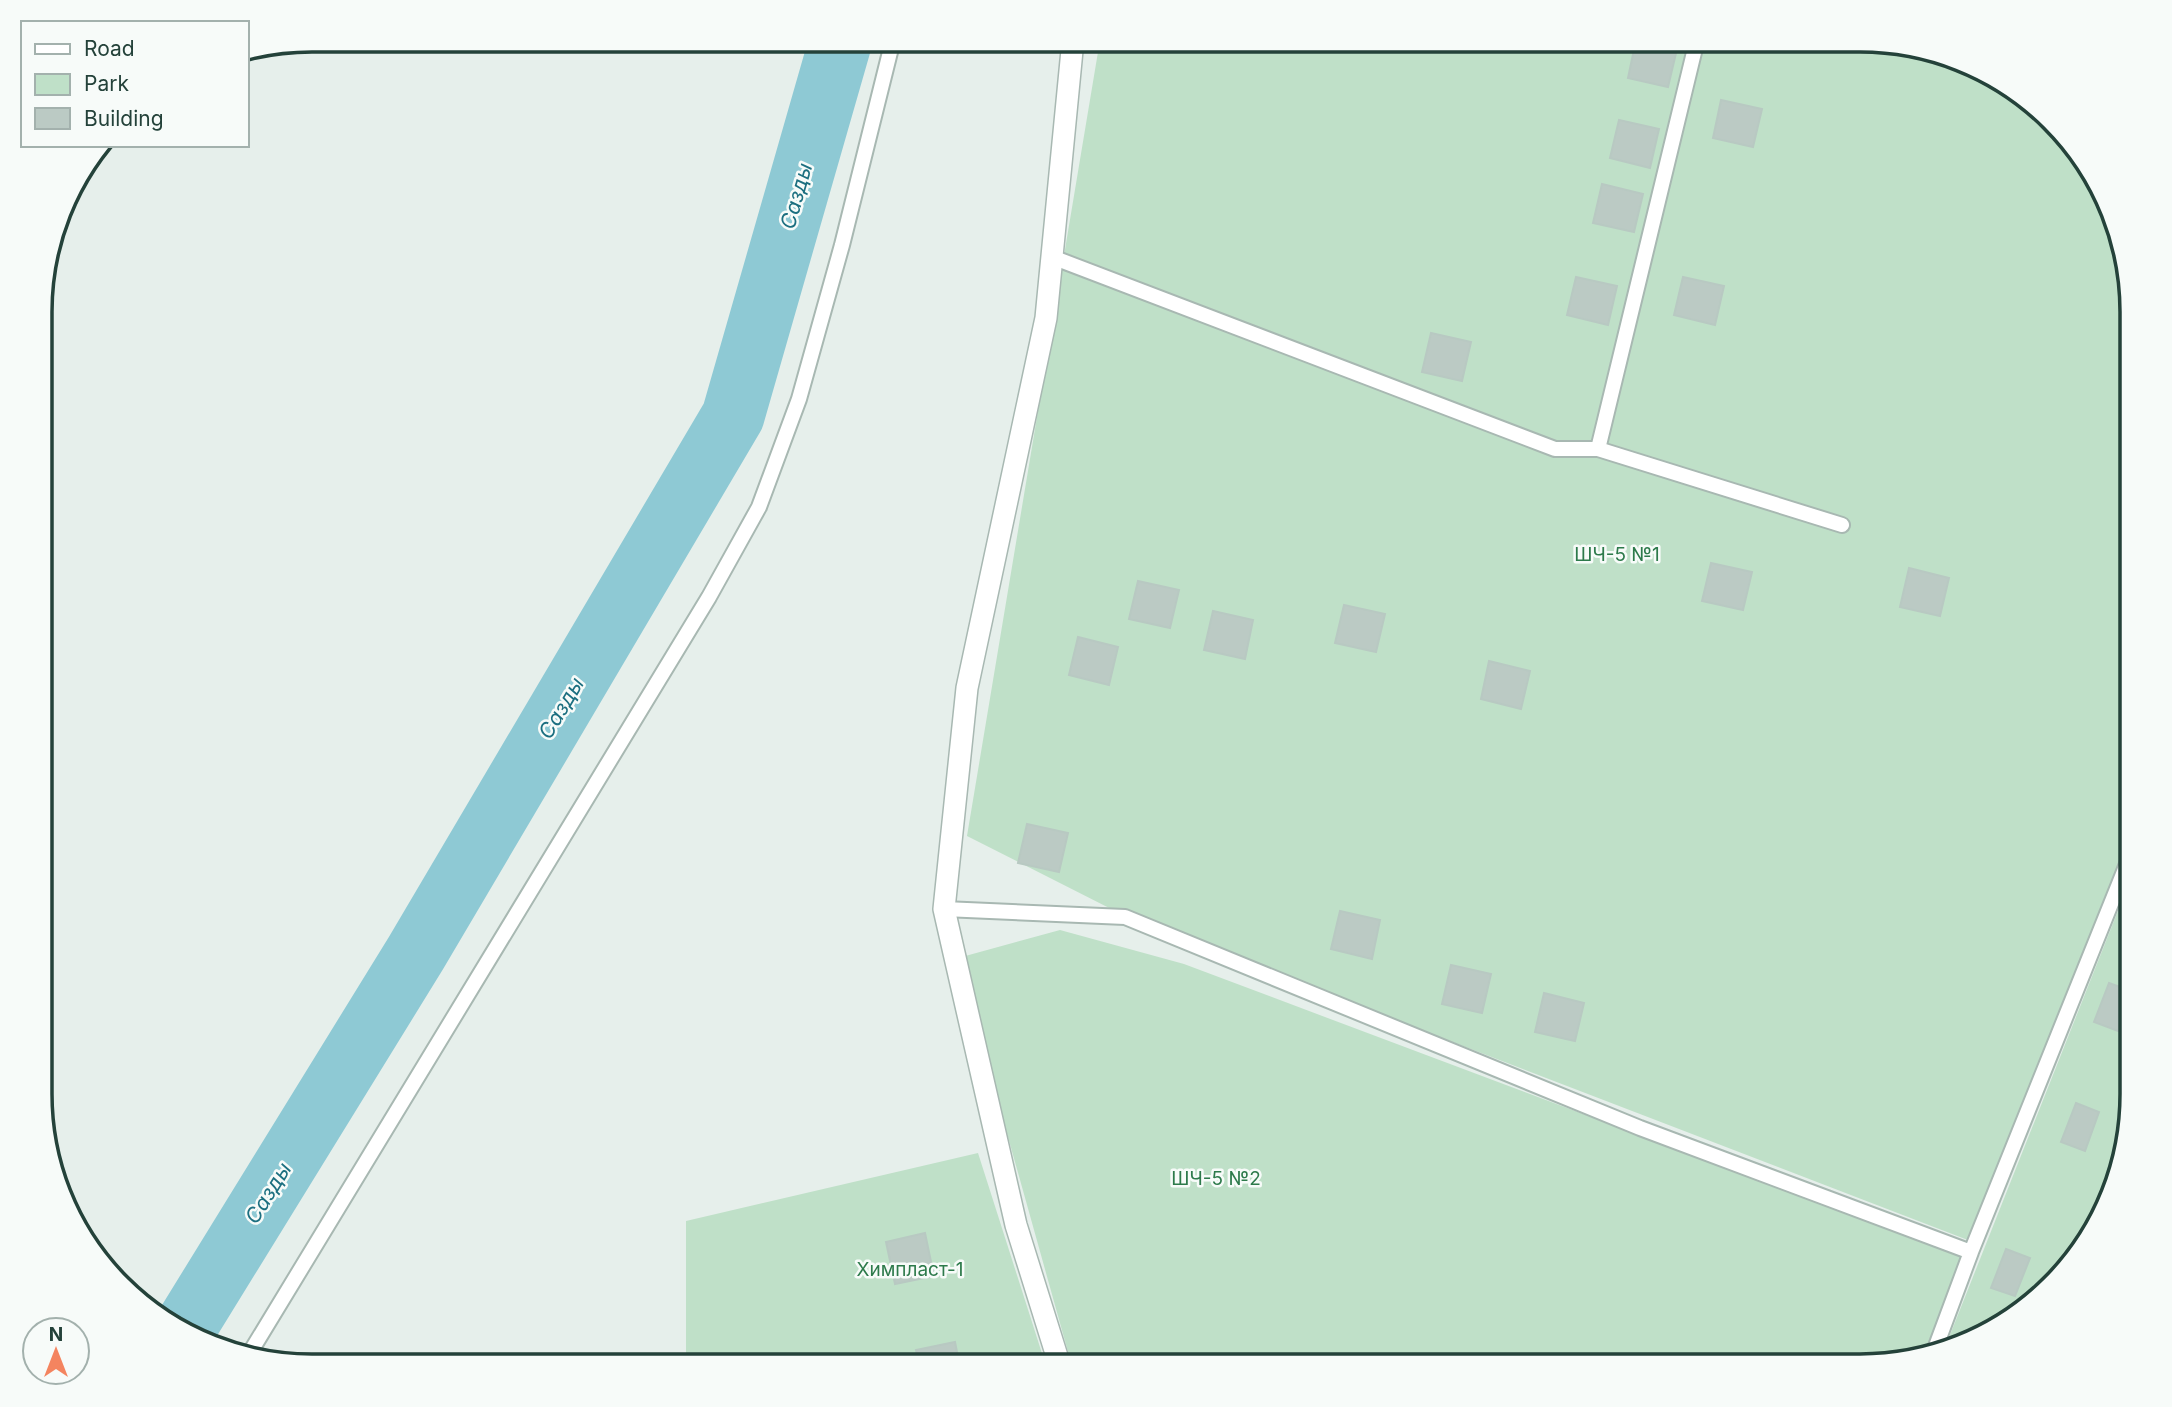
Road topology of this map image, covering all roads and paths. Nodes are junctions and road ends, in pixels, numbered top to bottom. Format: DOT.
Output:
graph roads {
  1 [pos="890,52"];
  2 [pos="1072,52"];
  3 [pos="1694,52"];
  4 [pos="1052,257"];
  5 [pos="1598,449"];
  6 [pos="1842,525"];
  7 [pos="2120,882"];
  8 [pos="944,909"];
  9 [pos="1972,1252"];
  10 [pos="1937,1343"];
  11 [pos="253,1347"];
  12 [pos="1056,1354"];
  1 -- 11 [label="lane"];
  2 -- 4 [label="street"];
  3 -- 5 [label="lane"];
  4 -- 5 [label="lane"];
  4 -- 8 [label="street"];
  5 -- 6 [label="lane"];
  7 -- 9 [label="lane"];
  8 -- 9 [label="lane"];
  8 -- 12 [label="street"];
  9 -- 10 [label="lane"];
}
